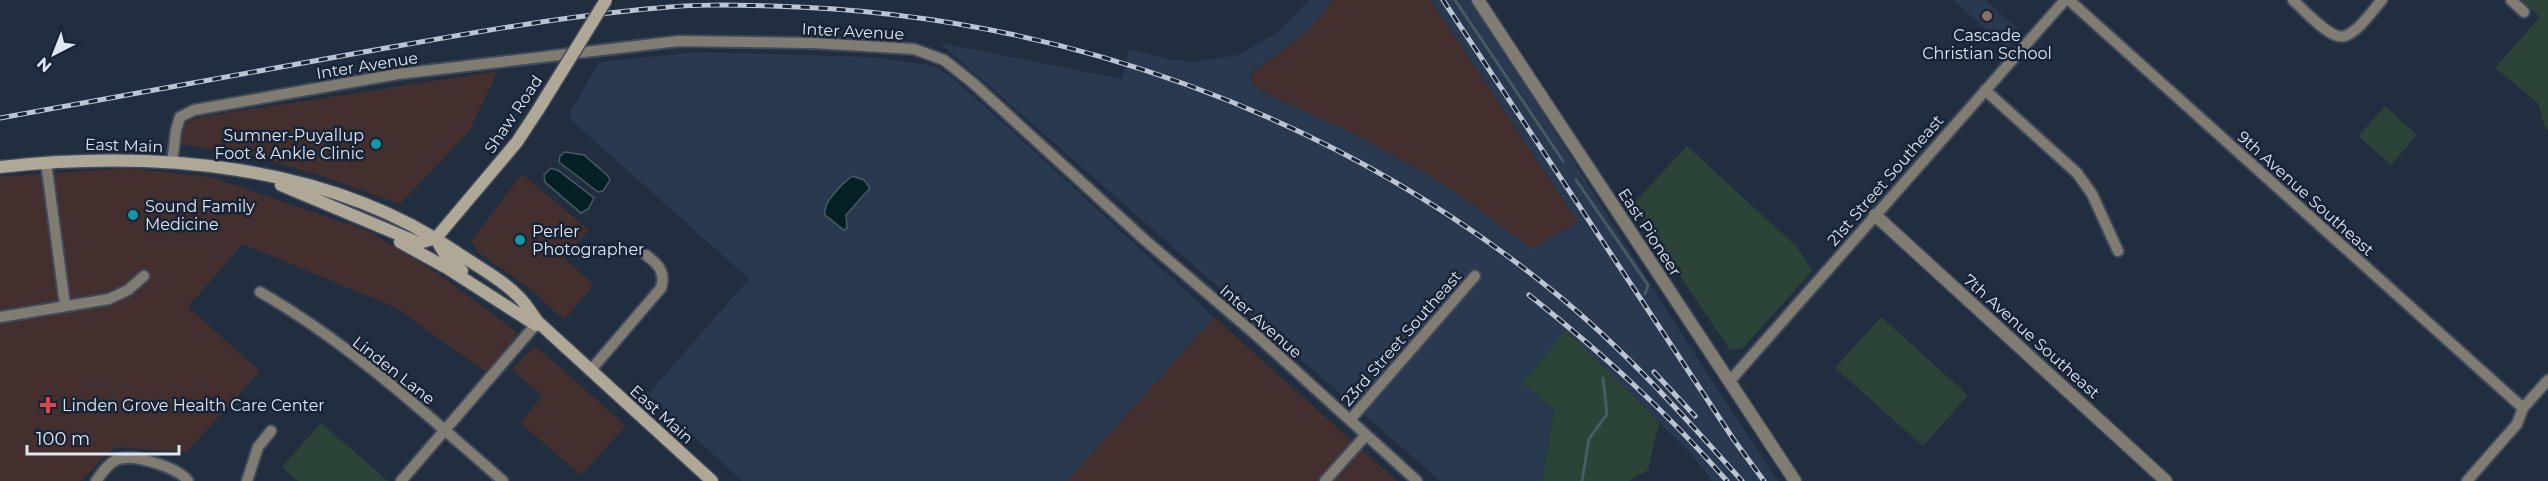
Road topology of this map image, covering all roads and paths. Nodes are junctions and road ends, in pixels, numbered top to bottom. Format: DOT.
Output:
graph roads {
  1 [pos="606,0"];
  2 [pos="1478,0"];
  3 [pos="2067,0"];
  4 [pos="2292,0"];
  5 [pos="2382,0"];
  6 [pos="2511,0"];
  7 [pos="2524,12"];
  8 [pos="1984,90"];
  9 [pos="46,162"];
  10 [pos="172,163"];
  11 [pos="0,167"];
  12 [pos="247,173"];
  13 [pos="336,207"];
  14 [pos="1875,215"];
  15 [pos="436,238"];
  16 [pos="2118,251"];
  17 [pos="646,255"];
  18 [pos="144,276"];
  19 [pos="1475,276"];
  20 [pos="260,292"];
  21 [pos="497,301"];
  22 [pos="65,305"];
  23 [pos="0,317"];
  24 [pos="537,324"];
  25 [pos="590,371"];
  26 [pos="2548,380"];
  27 [pos="1729,382"];
  28 [pos="2523,408"];
  29 [pos="1350,420"];
  30 [pos="445,430"];
  31 [pos="271,431"];
  32 [pos="1366,435"];
  33 [pos="96,481"];
  34 [pos="188,481"];
  35 [pos="247,481"];
  36 [pos="401,481"];
  37 [pos="503,481"];
  38 [pos="711,481"];
  39 [pos="1325,481"];
  40 [pos="1417,481"];
  41 [pos="1795,481"];
  42 [pos="2166,481"];
  43 [pos="2467,481"];
  1 -- 15 [label="main road, Shaw Road, bridge"];
  2 -- 27 [label="street, East Pioneer"];
  3 -- 8 [label="street, 21st Street Southeast"];
  3 -- 28 [label="street, 9th Avenue Southeast"];
  4 -- 5 [label="street"];
  6 -- 7 [label="street"];
  8 -- 14 [label="street, 21st Street Southeast"];
  8 -- 16 [label="street"];
  9 -- 10 [label="main road, East Main"];
  9 -- 11 [label="main road, East Main"];
  9 -- 22 [label="street"];
  10 -- 12 [label="main road, East Main"];
  10 -- 29 [label="street, Inter Avenue"];
  12 -- 13 [label="main road, East Main"];
  12 -- 15 [label="main road, East Main"];
  13 -- 15 [label="main road, East Main"];
  13 -- 21 [label="main road, East Main"];
  14 -- 27 [label="street, 21st Street Southeast"];
  14 -- 42 [label="street, 7th Avenue Southeast"];
  15 -- 21 [label="main road, East Main"];
  15 -- 24 [label="main road, East Main"];
  17 -- 25 [label="street"];
  18 -- 22 [label="street"];
  19 -- 29 [label="street, 23rd Street Southeast"];
  20 -- 30 [label="street, Linden Lane"];
  21 -- 24 [label="main road, East Main"];
  22 -- 23 [label="street"];
  24 -- 25 [label="main road, East Main"];
  24 -- 30 [label="street"];
  25 -- 38 [label="main road, East Main"];
  26 -- 28 [label="street"];
  27 -- 41 [label="street, East Pioneer"];
  28 -- 43 [label="street"];
  29 -- 32 [label="street, Inter Avenue"];
  30 -- 36 [label="street"];
  30 -- 37 [label="street, Linden Lane"];
  31 -- 35 [label="street"];
  32 -- 39 [label="street"];
  32 -- 40 [label="street, Inter Avenue"];
  33 -- 34 [label="street"];
}
